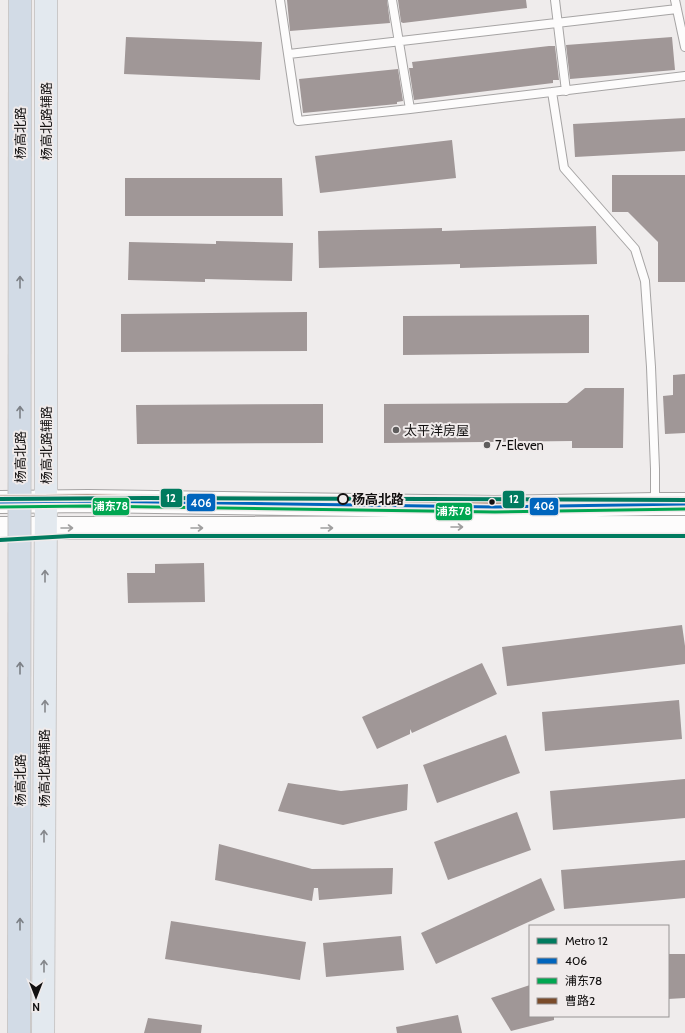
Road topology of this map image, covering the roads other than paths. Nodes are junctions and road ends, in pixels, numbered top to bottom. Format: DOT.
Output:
graph roads {
  1 [pos="20,0"];
  2 [pos="46,0"];
  3 [pos="280,0"];
  4 [pos="392,0"];
  5 [pos="555,0"];
  6 [pos="675,0"];
  7 [pos="677,9"];
  8 [pos="558,23"];
  9 [pos="398,41"];
  10 [pos="685,47"];
  11 [pos="288,54"];
  12 [pos="685,76"];
  13 [pos="566,91"];
  14 [pos="552,92"];
  15 [pos="410,109"];
  16 [pos="0,502"];
  17 [pos="46,502"];
  18 [pos="654,504"];
  19 [pos="685,504"];
  20 [pos="685,527"];
  21 [pos="0,528"];
  22 [pos="45,528"];
  23 [pos="20,1033"];
  24 [pos="43,1033"];
  23 -- 1 [label="highway, 杨高北路, one-way, bridge"];
  2 -- 17 [label="main road, 杨高北路辅路"];
  3 -- 11 [label="lane"];
  4 -- 9 [label="lane"];
  5 -- 8 [label="lane"];
  6 -- 7 [label="lane"];
  7 -- 8 [label="lane"];
  7 -- 10 [label="lane"];
  8 -- 9 [label="lane"];
  8 -- 13 [label="lane"];
  9 -- 11 [label="lane"];
  9 -- 15 [label="lane"];
  11 -- 15 [label="lane"];
  12 -- 13 [label="lane"];
  13 -- 14 [label="lane"];
  14 -- 15 [label="lane"];
  14 -- 18 [label="lane"];
  16 -- 17 [label="main road"];
  17 -- 18 [label="main road"];
  17 -- 22 [label="main road, 杨高北路辅路"];
  18 -- 19 [label="main road"];
  22 -- 20 [label="main road, one-way"];
  21 -- 22 [label="main road"];
  24 -- 22 [label="main road, 杨高北路辅路, one-way"];
}
